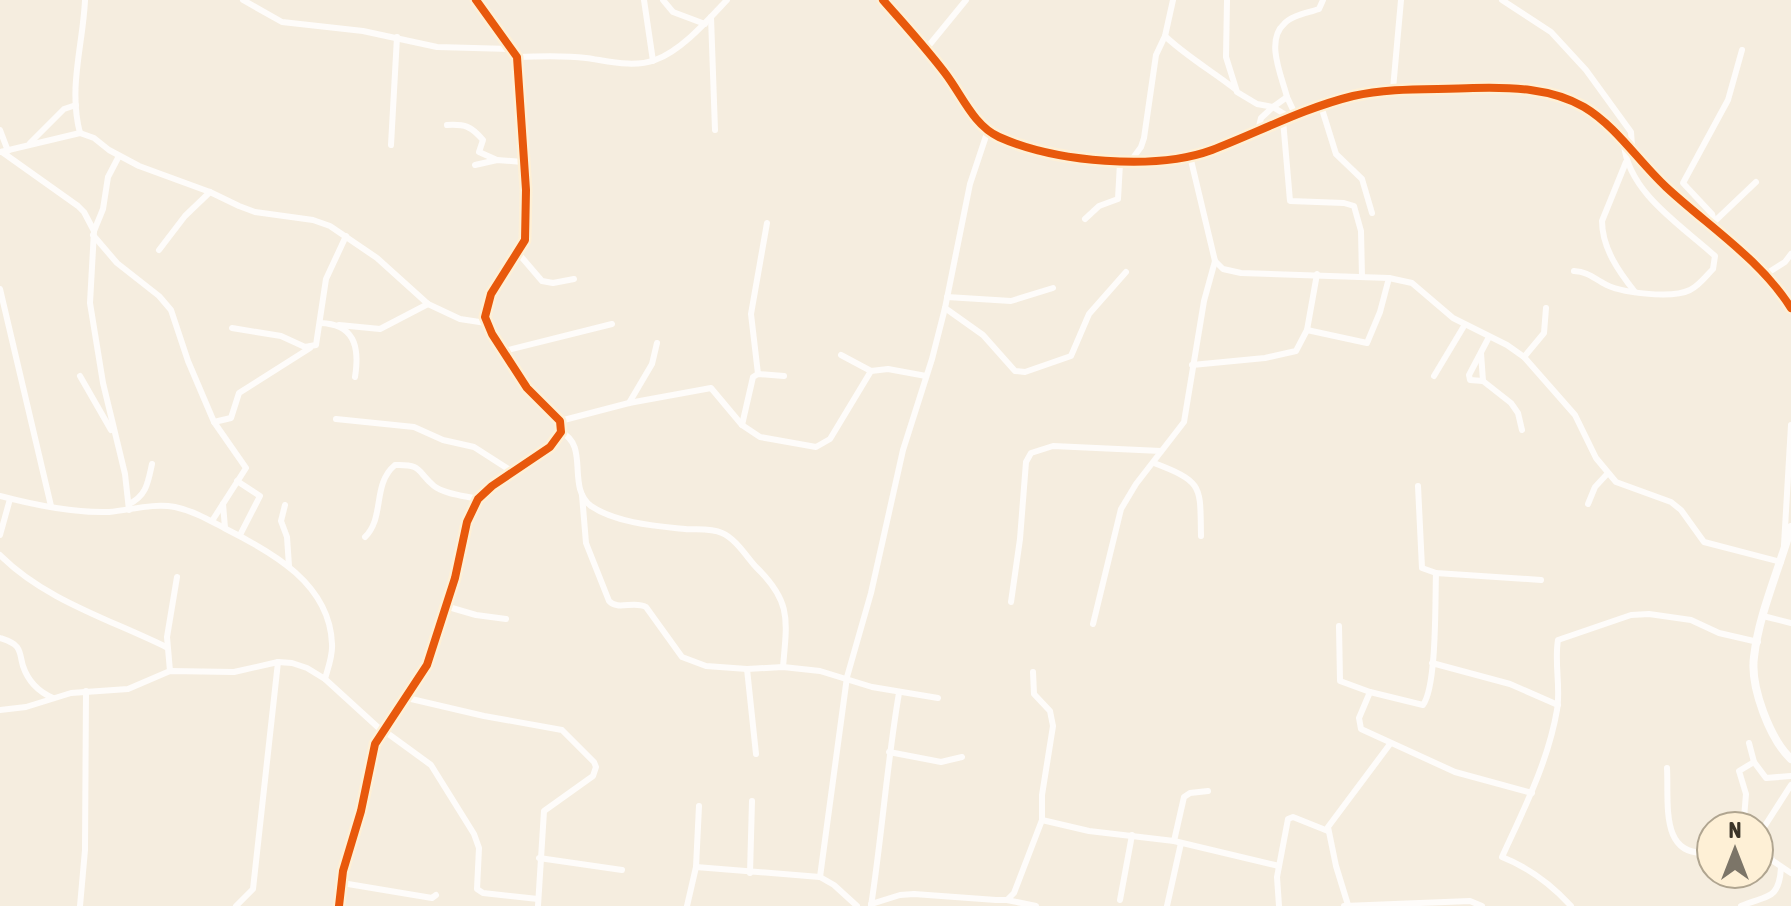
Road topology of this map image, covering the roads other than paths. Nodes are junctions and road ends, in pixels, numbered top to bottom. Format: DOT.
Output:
graph roads {
  1 [pos="85,0"];
  2 [pos="243,0"];
  3 [pos="476,0"];
  4 [pos="644,0"];
  5 [pos="663,0"];
  6 [pos="727,0"];
  7 [pos="883,0"];
  8 [pos="966,0"];
  9 [pos="1173,0"];
  10 [pos="1227,0"];
  11 [pos="1323,0"];
  12 [pos="1401,0"];
  13 [pos="1502,0"];
  14 [pos="708,20"];
  15 [pos="1165,36"];
  16 [pos="397,37"];
  17 [pos="512,49"];
  18 [pos="926,49"];
  19 [pos="1742,50"];
  20 [pos="517,57"];
  21 [pos="653,61"];
  22 [pos="1393,89"];
  23 [pos="1237,92"];
  24 [pos="1287,97"];
  25 [pos="76,105"];
  26 [pos="1321,106"];
  27 [pos="1273,107"];
  28 [pos="1289,117"];
  29 [pos="447,125"];
  30 [pos="0,130"];
  31 [pos="715,130"];
  32 [pos="988,130"];
  33 [pos="1258,131"];
  34 [pos="80,133"];
  35 [pos="29,144"];
  36 [pos="391,145"];
  37 [pos="1627,148"];
  38 [pos="3,152"];
  39 [pos="119,156"];
  40 [pos="1190,156"];
  41 [pos="497,160"];
  42 [pos="523,162"];
  43 [pos="1130,162"];
  44 [pos="1626,162"];
  45 [pos="1120,163"];
  46 [pos="475,165"];
  47 [pos="1756,182"];
  48 [pos="210,192"];
  49 [pos="1372,213"];
  50 [pos="1085,219"];
  51 [pos="1715,221"];
  52 [pos="767,223"];
  53 [pos="1717,232"];
  54 [pos="93,233"];
  55 [pos="346,236"];
  56 [pos="159,250"];
  57 [pos="518,253"];
  58 [pos="1791,254"];
  59 [pos="1215,261"];
  60 [pos="1574,271"];
  61 [pos="1126,272"];
  62 [pos="1317,274"];
  63 [pos="1766,274"];
  64 [pos="1362,277"];
  65 [pos="1389,278"];
  66 [pos="574,279"];
  67 [pos="1053,288"];
  68 [pos="0,289"];
  69 [pos="1635,292"];
  70 [pos="947,297"];
  71 [pos="428,304"];
  72 [pos="945,308"];
  73 [pos="1546,308"];
  74 [pos="1791,308"];
  75 [pos="320,323"];
  76 [pos="486,323"];
  77 [pos="612,324"];
  78 [pos="339,325"];
  79 [pos="1464,326"];
  80 [pos="232,328"];
  81 [pos="1307,330"];
  82 [pos="1489,337"];
  83 [pos="657,343"];
  84 [pos="312,347"];
  85 [pos="504,351"];
  86 [pos="1481,353"];
  87 [pos="841,355"];
  88 [pos="1524,357"];
  89 [pos="1192,365"];
  90 [pos="871,371"];
  91 [pos="758,374"];
  92 [pos="80,376"];
  93 [pos="784,376"];
  94 [pos="926,376"];
  95 [pos="1434,376"];
  96 [pos="355,377"];
  97 [pos="1483,381"];
  98 [pos="629,403"];
  99 [pos="336,419"];
  100 [pos="560,421"];
  101 [pos="214,422"];
  102 [pos="742,425"];
  103 [pos="1791,425"];
  104 [pos="1522,430"];
  105 [pos="561,432"];
  106 [pos="116,440"];
  107 [pos="1161,451"];
  108 [pos="1154,463"];
  109 [pos="152,464"];
  110 [pos="513,472"];
  111 [pos="1608,473"];
  112 [pos="237,481"];
  113 [pos="1418,486"];
  114 [pos="582,495"];
  115 [pos="0,496"];
  116 [pos="10,499"];
  117 [pos="478,499"];
  118 [pos="222,503"];
  119 [pos="1588,504"];
  120 [pos="285,505"];
  121 [pos="51,506"];
  122 [pos="129,507"];
  123 [pos="212,521"];
  124 [pos="1791,527"];
  125 [pos="225,528"];
  126 [pos="0,535"];
  127 [pos="240,535"];
  128 [pos="1201,536"];
  129 [pos="365,537"];
  130 [pos="0,555"];
  131 [pos="1782,557"];
  132 [pos="289,566"];
  133 [pos="1436,573"];
  134 [pos="177,577"];
  135 [pos="1541,580"];
  136 [pos="1011,602"];
  137 [pos="445,606"];
  138 [pos="1763,616"];
  139 [pos="506,619"];
  140 [pos="1791,623"];
  141 [pos="1093,624"];
  142 [pos="1339,626"];
  143 [pos="0,638"];
  144 [pos="1758,642"];
  145 [pos="166,647"];
  146 [pos="278,662"];
  147 [pos="1432,663"];
  148 [pos="783,667"];
  149 [pos="747,669"];
  150 [pos="170,671"];
  151 [pos="1033,672"];
  152 [pos="847,677"];
  153 [pos="325,679"];
  154 [pos="86,691"];
  155 [pos="1370,692"];
  156 [pos="899,693"];
  157 [pos="53,698"];
  158 [pos="407,698"];
  159 [pos="938,698"];
  160 [pos="1558,705"];
  161 [pos="0,710"];
  162 [pos="383,731"];
  163 [pos="1749,743"];
  164 [pos="1390,744"];
  165 [pos="889,752"];
  166 [pos="756,754"];
  167 [pos="962,757"];
  168 [pos="1791,759"];
  169 [pos="1754,762"];
  170 [pos="1667,768"];
  171 [pos="1791,776"];
  172 [pos="1791,785"];
  173 [pos="1208,791"];
  174 [pos="1532,793"];
  175 [pos="752,801"];
  176 [pos="699,806"];
  177 [pos="1745,810"];
  178 [pos="1775,810"];
  179 [pos="1042,820"];
  180 [pos="1328,831"];
  181 [pos="1132,835"];
  182 [pos="1178,842"];
  183 [pos="1695,853"];
  184 [pos="539,858"];
  185 [pos="1775,863"];
  186 [pos="1279,866"];
  187 [pos="696,867"];
  188 [pos="1781,868"];
  189 [pos="622,870"];
  190 [pos="750,873"];
  191 [pos="1791,873"];
  192 [pos="820,877"];
  193 [pos="342,883"];
  194 [pos="436,895"];
  195 [pos="1007,900"];
  196 [pos="1120,900"];
  197 [pos="538,902"];
  198 [pos="871,905"];
  199 [pos="80,906"];
  200 [pos="236,906"];
  201 [pos="339,906"];
  202 [pos="687,906"];
  203 [pos="857,906"];
  204 [pos="1036,906"];
  205 [pos="1167,906"];
  206 [pos="1279,906"];
  207 [pos="1346,906"];
  208 [pos="1482,906"];
  209 [pos="1571,906"];
  210 [pos="1741,906"];
  1 -- 25 [label="street"];
  2 -- 16 [label="street"];
  3 -- 17 [label="street"];
  4 -- 21 [label="street"];
  5 -- 14 [label="street"];
  6 -- 14 [label="street"];
  7 -- 18 [label="street"];
  8 -- 18 [label="street"];
  9 -- 15 [label="street"];
  10 -- 23 [label="street"];
  11 -- 24 [label="street"];
  12 -- 22 [label="street"];
  13 -- 37 [label="street"];
  14 -- 21 [label="street"];
  14 -- 31 [label="street"];
  15 -- 23 [label="street"];
  15 -- 43 [label="street"];
  16 -- 17 [label="street"];
  16 -- 36 [label="street"];
  17 -- 20 [label="street"];
  18 -- 32 [label="street"];
  19 -- 51 [label="street"];
  20 -- 21 [label="street"];
  20 -- 42 [label="street"];
  22 -- 26 [label="street"];
  22 -- 37 [label="street"];
  23 -- 27 [label="street"];
  24 -- 27 [label="street"];
  24 -- 28 [label="street"];
  25 -- 34 [label="street"];
  25 -- 35 [label="street"];
  26 -- 28 [label="street"];
  26 -- 49 [label="street"];
  27 -- 28 [label="street"];
  27 -- 33 [label="street"];
  28 -- 33 [label="street"];
  28 -- 64 [label="street"];
  29 -- 41 [label="street"];
  30 -- 38 [label="street"];
  32 -- 45 [label="street"];
  32 -- 70 [label="street"];
  33 -- 40 [label="street"];
  34 -- 35 [label="street"];
  34 -- 39 [label="street"];
  35 -- 38 [label="street"];
  37 -- 44 [label="street"];
  37 -- 53 [label="street"];
  38 -- 54 [label="street"];
  39 -- 48 [label="street"];
  39 -- 54 [label="street"];
  40 -- 43 [label="street"];
  40 -- 59 [label="street"];
  41 -- 42 [label="street"];
  41 -- 46 [label="street"];
  42 -- 57 [label="street"];
  43 -- 45 [label="street"];
  44 -- 69 [label="street"];
  44 -- 69 [label="street"];
  45 -- 50 [label="street"];
  47 -- 51 [label="street"];
  48 -- 55 [label="street"];
  48 -- 56 [label="street"];
  51 -- 53 [label="street"];
  52 -- 91 [label="street"];
  53 -- 63 [label="street"];
  54 -- 101 [label="street"];
  54 -- 106 [label="street"];
  55 -- 71 [label="street"];
  55 -- 75 [label="street"];
  57 -- 66 [label="street"];
  57 -- 76 [label="street"];
  58 -- 63 [label="street"];
  59 -- 62 [label="street"];
  59 -- 89 [label="street"];
  60 -- 69 [label="street"];
  61 -- 72 [label="street"];
  62 -- 64 [label="street"];
  62 -- 81 [label="street"];
  63 -- 74 [label="street"];
  64 -- 65 [label="street"];
  65 -- 79 [label="street"];
  65 -- 81 [label="street"];
  67 -- 70 [label="street"];
  68 -- 121 [label="street"];
  70 -- 72 [label="street"];
  71 -- 76 [label="street"];
  71 -- 78 [label="street"];
  72 -- 94 [label="street"];
  73 -- 88 [label="street"];
  75 -- 78 [label="street"];
  75 -- 84 [label="street"];
  76 -- 85 [label="street"];
  77 -- 85 [label="street"];
  78 -- 96 [label="street"];
  79 -- 82 [label="street"];
  79 -- 95 [label="street"];
  80 -- 84 [label="street"];
  81 -- 89 [label="street"];
  82 -- 86 [label="street"];
  82 -- 88 [label="street"];
  83 -- 98 [label="street"];
  84 -- 101 [label="street"];
  85 -- 100 [label="street"];
  86 -- 97 [label="street"];
  86 -- 97 [label="street"];
  87 -- 90 [label="street"];
  88 -- 111 [label="street"];
  89 -- 107 [label="street"];
  90 -- 94 [label="street"];
  90 -- 102 [label="street"];
  91 -- 93 [label="street"];
  91 -- 102 [label="street"];
  92 -- 106 [label="street"];
  94 -- 152 [label="street"];
  97 -- 104 [label="street"];
  98 -- 100 [label="street"];
  98 -- 102 [label="street"];
  99 -- 110 [label="street"];
  100 -- 105 [label="street"];
  101 -- 112 [label="street"];
  103 -- 131 [label="street"];
  105 -- 110 [label="street"];
  105 -- 114 [label="street"];
  106 -- 122 [label="street"];
  107 -- 108 [label="street"];
  107 -- 136 [label="street"];
  108 -- 128 [label="street"];
  108 -- 141 [label="street"];
  109 -- 122 [label="street"];
  110 -- 117 [label="street"];
  111 -- 119 [label="street"];
  111 -- 131 [label="street"];
  112 -- 118 [label="street"];
  112 -- 127 [label="street"];
  113 -- 133 [label="street"];
  114 -- 148 [label="street"];
  114 -- 149 [label="street"];
  115 -- 116 [label="street"];
  116 -- 121 [label="street"];
  116 -- 126 [label="street"];
  117 -- 129 [label="street"];
  117 -- 137 [label="street"];
  118 -- 123 [label="street"];
  118 -- 125 [label="street"];
  120 -- 132 [label="street"];
  121 -- 122 [label="street"];
  122 -- 123 [label="street"];
  123 -- 125 [label="street"];
  124 -- 131 [label="street"];
  125 -- 127 [label="street"];
  127 -- 132 [label="street"];
  130 -- 145 [label="street"];
  131 -- 138 [label="street"];
  132 -- 153 [label="street"];
  133 -- 135 [label="street"];
  133 -- 147 [label="street"];
  134 -- 145 [label="street"];
  137 -- 139 [label="street"];
  137 -- 158 [label="street"];
  138 -- 140 [label="street"];
  138 -- 144 [label="street"];
  142 -- 155 [label="street"];
  143 -- 157 [label="street"];
  144 -- 160 [label="street"];
  144 -- 168 [label="street"];
  145 -- 150 [label="street"];
  146 -- 150 [label="street"];
  146 -- 153 [label="street"];
  146 -- 200 [label="street"];
  147 -- 155 [label="street"];
  147 -- 160 [label="street"];
  148 -- 149 [label="street"];
  148 -- 152 [label="street"];
  149 -- 166 [label="street"];
  150 -- 154 [label="street"];
  151 -- 179 [label="street"];
  152 -- 156 [label="street"];
  152 -- 192 [label="street"];
  153 -- 162 [label="street"];
  154 -- 157 [label="street"];
  154 -- 199 [label="street"];
  155 -- 164 [label="street"];
  156 -- 159 [label="street"];
  156 -- 165 [label="street"];
  157 -- 161 [label="street"];
  158 -- 162 [label="street"];
  158 -- 184 [label="street"];
  160 -- 174 [label="street"];
  162 -- 193 [label="street"];
  162 -- 197 [label="street"];
  163 -- 169 [label="street"];
  164 -- 174 [label="street"];
  164 -- 180 [label="street"];
  165 -- 167 [label="street"];
  165 -- 198 [label="street"];
  169 -- 171 [label="street"];
  169 -- 177 [label="street"];
  170 -- 183 [label="street"];
  172 -- 178 [label="street"];
  173 -- 182 [label="street"];
  174 -- 209 [label="street"];
  175 -- 190 [label="street"];
  176 -- 187 [label="street"];
  179 -- 181 [label="street"];
  179 -- 195 [label="street"];
  180 -- 186 [label="street"];
  180 -- 207 [label="street"];
  181 -- 182 [label="street"];
  181 -- 196 [label="street"];
  182 -- 186 [label="street"];
  182 -- 205 [label="street"];
  184 -- 189 [label="street"];
  184 -- 197 [label="street"];
  185 -- 188 [label="street"];
  186 -- 206 [label="street"];
  187 -- 190 [label="street"];
  187 -- 202 [label="street"];
  188 -- 191 [label="street"];
  188 -- 210 [label="street"];
  190 -- 192 [label="street"];
  192 -- 203 [label="street"];
  193 -- 194 [label="street"];
  193 -- 201 [label="street"];
  195 -- 198 [label="street"];
  195 -- 204 [label="street"];
  207 -- 208 [label="street"];
}
